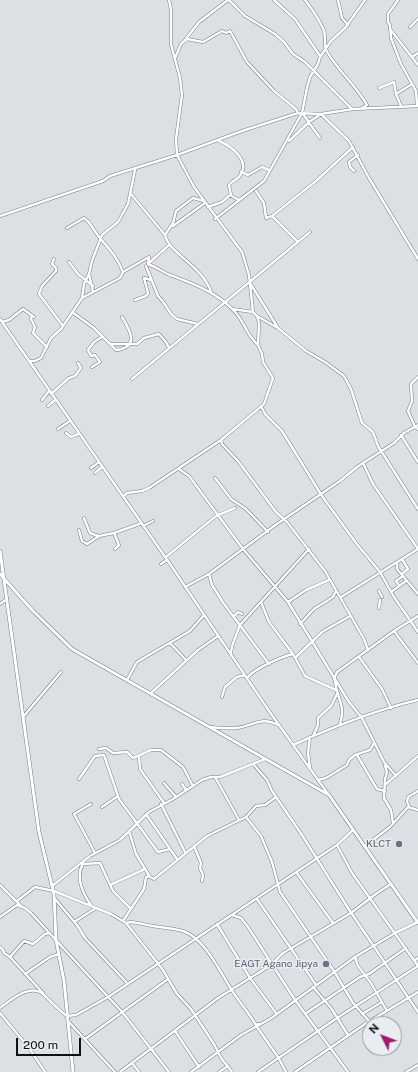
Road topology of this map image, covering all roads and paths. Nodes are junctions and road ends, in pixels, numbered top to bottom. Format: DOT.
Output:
graph roads {
  1 [pos="169,0"];
  2 [pos="230,0"];
  3 [pos="274,0"];
  4 [pos="305,0"];
  5 [pos="338,0"];
  6 [pos="365,0"];
  7 [pos="398,0"];
  8 [pos="418,19"];
  9 [pos="348,25"];
  10 [pos="410,27"];
  11 [pos="390,29"];
  12 [pos="183,41"];
  13 [pos="326,49"];
  14 [pos="418,54"];
  15 [pos="320,57"];
  16 [pos="412,57"];
  17 [pos="175,58"];
  18 [pos="418,65"];
  19 [pos="314,71"];
  20 [pos="412,84"];
  21 [pos="380,88"];
  22 [pos="396,94"];
  23 [pos="402,106"];
  24 [pos="418,106"];
  25 [pos="362,108"];
  26 [pos="353,109"];
  27 [pos="302,113"];
  28 [pos="298,114"];
  29 [pos="321,114"];
  30 [pos="309,122"];
  31 [pos="320,138"];
  32 [pos="218,140"];
  33 [pos="285,145"];
  34 [pos="353,147"];
  35 [pos="177,155"];
  36 [pos="358,155"];
  37 [pos="135,169"];
  38 [pos="270,170"];
  39 [pos="354,171"];
  40 [pos="241,172"];
  41 [pos="256,191"];
  42 [pos="131,194"];
  43 [pos="231,195"];
  44 [pos="239,200"];
  45 [pos="204,202"];
  46 [pos="208,207"];
  47 [pos="0,216"];
  48 [pos="272,216"];
  49 [pos="215,218"];
  50 [pos="171,226"];
  51 [pos="67,228"];
  52 [pos="310,232"];
  53 [pos="165,235"];
  54 [pos="101,238"];
  55 [pos="297,242"];
  56 [pos="169,245"];
  57 [pos="418,257"];
  58 [pos="54,258"];
  59 [pos="69,262"];
  60 [pos="147,265"];
  61 [pos="123,272"];
  62 [pos="90,274"];
  63 [pos="151,280"];
  64 [pos="85,281"];
  65 [pos="249,281"];
  66 [pos="93,286"];
  67 [pos="93,292"];
  68 [pos="211,293"];
  69 [pos="82,298"];
  70 [pos="135,300"];
  71 [pos="224,302"];
  72 [pos="231,310"];
  73 [pos="72,312"];
  74 [pos="253,312"];
  75 [pos="258,316"];
  76 [pos="122,317"];
  77 [pos="1,320"];
  78 [pos="198,324"];
  79 [pos="62,326"];
  80 [pos="278,328"];
  81 [pos="102,337"];
  82 [pos="111,344"];
  83 [pos="129,345"];
  84 [pos="258,345"];
  85 [pos="48,347"];
  86 [pos="169,348"];
  87 [pos="29,361"];
  88 [pos="78,363"];
  89 [pos="92,367"];
  90 [pos="418,377"];
  91 [pos="132,379"];
  92 [pos="50,393"];
  93 [pos="42,400"];
  94 [pos="55,400"];
  95 [pos="48,406"];
  96 [pos="262,408"];
  97 [pos="70,421"];
  98 [pos="417,427"];
  99 [pos="58,429"];
  100 [pos="66,433"];
  101 [pos="78,434"];
  102 [pos="401,435"];
  103 [pos="221,440"];
  104 [pos="380,450"];
  105 [pos="99,462"];
  106 [pos="418,462"];
  107 [pos="363,463"];
  108 [pos="102,467"];
  109 [pos="91,468"];
  110 [pos="179,469"];
  111 [pos="95,473"];
  112 [pos="215,478"];
  113 [pos="321,494"];
  114 [pos="124,497"];
  115 [pos="235,508"];
  116 [pos="418,509"];
  117 [pos="219,515"];
  118 [pos="84,518"];
  119 [pos="285,520"];
  120 [pos="153,521"];
  121 [pos="143,525"];
  122 [pos="78,530"];
  123 [pos="268,532"];
  124 [pos="114,533"];
  125 [pos="99,536"];
  126 [pos="115,549"];
  127 [pos="243,549"];
  128 [pos="309,549"];
  129 [pos="418,549"];
  130 [pos="0,551"];
  131 [pos="166,559"];
  132 [pos="402,559"];
  133 [pos="397,562"];
  134 [pos="161,564"];
  135 [pos="380,572"];
  136 [pos="0,574"];
  137 [pos="209,574"];
  138 [pos="403,575"];
  139 [pos="4,578"];
  140 [pos="0,580"];
  141 [pos="329,580"];
  142 [pos="406,581"];
  143 [pos="5,583"];
  144 [pos="399,585"];
  145 [pos="275,586"];
  146 [pos="185,587"];
  147 [pos="336,590"];
  148 [pos="379,591"];
  149 [pos="391,592"];
  150 [pos="417,592"];
  151 [pos="340,597"];
  152 [pos="7,599"];
  153 [pos="261,602"];
  154 [pos="288,602"];
  155 [pos="0,604"];
  156 [pos="379,608"];
  157 [pos="242,614"];
  158 [pos="204,615"];
  159 [pos="234,616"];
  160 [pos="350,616"];
  161 [pos="418,616"];
  162 [pos="411,621"];
  163 [pos="300,624"];
  164 [pos="240,625"];
  165 [pos="394,631"];
  166 [pos="418,632"];
  167 [pos="218,636"];
  168 [pos="312,640"];
  169 [pos="170,643"];
  170 [pos="368,650"];
  171 [pos="230,653"];
  172 [pos="293,654"];
  173 [pos="296,657"];
  174 [pos="359,657"];
  175 [pos="186,660"];
  176 [pos="418,663"];
  177 [pos="269,664"];
  178 [pos="61,672"];
  179 [pos="246,676"];
  180 [pos="335,679"];
  181 [pos="127,680"];
  182 [pos="336,690"];
  183 [pos="151,693"];
  184 [pos="337,694"];
  185 [pos="222,697"];
  186 [pos="418,700"];
  187 [pos="391,708"];
  188 [pos="23,717"];
  189 [pos="362,718"];
  190 [pos="340,725"];
  191 [pos="280,726"];
  192 [pos="211,727"];
  193 [pos="311,737"];
  194 [pos="374,742"];
  195 [pos="293,745"];
  196 [pos="99,749"];
  197 [pos="357,754"];
  198 [pos="139,756"];
  199 [pos="418,756"];
  200 [pos="266,758"];
  201 [pos="384,762"];
  202 [pos="254,765"];
  203 [pos="310,769"];
  204 [pos="215,776"];
  205 [pos="396,776"];
  206 [pos="79,779"];
  207 [pos="318,780"];
  208 [pos="164,783"];
  209 [pos="182,784"];
  210 [pos="385,785"];
  211 [pos="194,786"];
  212 [pos="186,790"];
  213 [pos="385,791"];
  214 [pos="418,791"];
  215 [pos="330,795"];
  216 [pos="118,796"];
  217 [pos="176,797"];
  218 [pos="276,797"];
  219 [pos="92,804"];
  220 [pos="162,804"];
  221 [pos="102,807"];
  222 [pos="410,807"];
  223 [pos="418,810"];
  224 [pos="146,814"];
  225 [pos="246,817"];
  226 [pos="239,820"];
  227 [pos="136,822"];
  228 [pos="393,824"];
  229 [pos="129,830"];
  230 [pos="353,830"];
  231 [pos="337,845"];
  232 [pos="194,846"];
  233 [pos="365,846"];
  234 [pos="170,849"];
  235 [pos="185,852"];
  236 [pos="95,853"];
  237 [pos="317,858"];
  238 [pos="177,859"];
  239 [pos="85,860"];
  240 [pos="83,864"];
  241 [pos="145,869"];
  242 [pos="296,872"];
  243 [pos="149,876"];
  244 [pos="202,881"];
  245 [pos="391,884"];
  246 [pos="0,885"];
  247 [pos="110,885"];
  248 [pos="277,885"];
  249 [pos="51,886"];
  250 [pos="54,891"];
  251 [pos="370,898"];
  252 [pos="55,899"];
  253 [pos="257,899"];
  254 [pos="18,901"];
  255 [pos="22,906"];
  256 [pos="94,907"];
  257 [pos="131,909"];
  258 [pos="351,913"];
  259 [pos="232,915"];
  260 [pos="0,917"];
  261 [pos="74,922"];
  262 [pos="124,922"];
  263 [pos="333,923"];
  264 [pos="418,923"];
  265 [pos="218,924"];
  266 [pos="50,933"];
  267 [pos="395,933"];
  268 [pos="310,936"];
  269 [pos="194,939"];
  270 [pos="56,940"];
  271 [pos="374,945"];
  272 [pos="0,946"];
  273 [pos="406,948"];
  274 [pos="291,950"];
  275 [pos="59,954"];
  276 [pos="10,957"];
  277 [pos="355,957"];
  278 [pos="418,958"];
  279 [pos="415,960"];
  280 [pos="385,962"];
  281 [pos="157,963"];
  282 [pos="272,965"];
  283 [pos="418,966"];
  284 [pos="334,971"];
  285 [pos="25,974"];
  286 [pos="366,975"];
  287 [pos="250,978"];
  288 [pos="168,979"];
  289 [pos="395,980"];
  290 [pos="128,984"];
  291 [pos="314,986"];
  292 [pos="345,988"];
  293 [pos="231,990"];
  294 [pos="376,992"];
  295 [pos="418,992"];
  296 [pos="44,994"];
  297 [pos="108,997"];
  298 [pos="407,999"];
  299 [pos="295,1000"];
  300 [pos="325,1001"];
  301 [pos="382,1002"];
  302 [pos="356,1006"];
  303 [pos="0,1008"];
  304 [pos="387,1011"];
  305 [pos="418,1012"];
  306 [pos="0,1013"];
  307 [pos="124,1013"];
  308 [pos="276,1013"];
  309 [pos="305,1014"];
  310 [pos="362,1014"];
  311 [pos="196,1016"];
  312 [pos="379,1016"];
  313 [pos="67,1018"];
  314 [pos="337,1018"];
  315 [pos="262,1024"];
  316 [pos="257,1026"];
  317 [pos="362,1027"];
  318 [pos="317,1031"];
  319 [pos="176,1032"];
  320 [pos="348,1035"];
  321 [pos="85,1039"];
  322 [pos="331,1047"];
  323 [pos="153,1049"];
  324 [pos="218,1052"];
  325 [pos="278,1057"];
  326 [pos="132,1063"];
  327 [pos="418,1065"];
  328 [pos="228,1066"];
  329 [pos="199,1067"];
  330 [pos="409,1071"];
  331 [pos="45,1072"];
  332 [pos="72,1072"];
  333 [pos="115,1072"];
  334 [pos="120,1072"];
  335 [pos="139,1072"];
  336 [pos="169,1072"];
  337 [pos="191,1072"];
  338 [pos="219,1072"];
  339 [pos="232,1072"];
  340 [pos="258,1072"];
  341 [pos="286,1072"];
  342 [pos="295,1072"];
  343 [pos="348,1072"];
  1 -- 17 [label="street"];
  2 -- 12 [label="street"];
  2 -- 19 [label="street"];
  3 -- 15 [label="street"];
  4 -- 13 [label="street"];
  5 -- 9 [label="street"];
  6 -- 9 [label="street"];
  7 -- 11 [label="street"];
  8 -- 10 [label="street"];
  9 -- 13 [label="street"];
  11 -- 16 [label="street"];
  11 -- 20 [label="street"];
  12 -- 17 [label="street"];
  12 -- 28 [label="street"];
  13 -- 15 [label="street"];
  13 -- 25 [label="street"];
  14 -- 16 [label="street"];
  15 -- 19 [label="street"];
  16 -- 18 [label="street"];
  17 -- 35 [label="street"];
  19 -- 26 [label="street"];
  19 -- 27 [label="street"];
  20 -- 22 [label="street"];
  20 -- 24 [label="street"];
  21 -- 22 [label="street"];
  22 -- 23 [label="street"];
  23 -- 24 [label="street"];
  23 -- 25 [label="street"];
  25 -- 26 [label="street"];
  26 -- 29 [label="street"];
  27 -- 28 [label="street"];
  27 -- 29 [label="street"];
  27 -- 30 [label="street"];
  27 -- 33 [label="street"];
  28 -- 32 [label="street"];
  29 -- 30 [label="street"];
  29 -- 34 [label="street"];
  30 -- 31 [label="street"];
  30 -- 33 [label="street"];
  32 -- 35 [label="street"];
  32 -- 40 [label="street"];
  33 -- 38 [label="street"];
  34 -- 36 [label="street"];
  34 -- 48 [label="street"];
  35 -- 37 [label="street"];
  35 -- 45 [label="street"];
  36 -- 39 [label="street"];
  36 -- 57 [label="street"];
  37 -- 42 [label="street"];
  37 -- 47 [label="street"];
  38 -- 40 [label="street"];
  38 -- 44 [label="street"];
  40 -- 43 [label="street"];
  41 -- 48 [label="street"];
  42 -- 53 [label="street"];
  42 -- 54 [label="street"];
  43 -- 44 [label="street"];
  43 -- 46 [label="street"];
  44 -- 49 [label="street"];
  45 -- 46 [label="street"];
  45 -- 50 [label="street"];
  45 -- 50 [label="street"];
  46 -- 49 [label="street"];
  48 -- 55 [label="street"];
  49 -- 65 [label="street"];
  50 -- 53 [label="street"];
  51 -- 54 [label="street"];
  52 -- 55 [label="street"];
  53 -- 56 [label="street"];
  54 -- 61 [label="street"];
  54 -- 62 [label="street"];
  55 -- 65 [label="street"];
  56 -- 60 [label="street"];
  56 -- 68 [label="street"];
  58 -- 79 [label="street"];
  59 -- 64 [label="street"];
  60 -- 61 [label="street"];
  60 -- 63 [label="street"];
  60 -- 68 [label="street"];
  61 -- 67 [label="street"];
  62 -- 64 [label="street"];
  62 -- 66 [label="street"];
  63 -- 70 [label="street"];
  63 -- 78 [label="street"];
  64 -- 66 [label="street"];
  64 -- 69 [label="street"];
  65 -- 71 [label="street"];
  65 -- 74 [label="street"];
  65 -- 80 [label="street"];
  66 -- 67 [label="street"];
  67 -- 69 [label="street"];
  68 -- 71 [label="street"];
  69 -- 73 [label="street"];
  71 -- 72 [label="street"];
  71 -- 78 [label="street"];
  72 -- 74 [label="street"];
  72 -- 84 [label="street"];
  73 -- 79 [label="street"];
  73 -- 81 [label="street"];
  74 -- 75 [label="street"];
  75 -- 80 [label="street"];
  75 -- 84 [label="street"];
  76 -- 83 [label="street"];
  77 -- 85 [label="street"];
  77 -- 87 [label="street"];
  78 -- 86 [label="street"];
  79 -- 85 [label="street"];
  80 -- 104 [label="street"];
  81 -- 82 [label="street"];
  81 -- 89 [label="street"];
  82 -- 83 [label="street"];
  82 -- 83 [label="street"];
  83 -- 86 [label="street"];
  84 -- 96 [label="street"];
  85 -- 87 [label="street"];
  86 -- 91 [label="street"];
  87 -- 92 [label="street"];
  88 -- 92 [label="street"];
  90 -- 98 [label="street"];
  92 -- 93 [label="street"];
  92 -- 94 [label="street"];
  94 -- 95 [label="street"];
  94 -- 97 [label="street"];
  96 -- 103 [label="street"];
  96 -- 113 [label="street"];
  97 -- 99 [label="street"];
  97 -- 101 [label="street"];
  98 -- 102 [label="street"];
  100 -- 101 [label="street"];
  101 -- 105 [label="street"];
  102 -- 104 [label="street"];
  102 -- 106 [label="street"];
  103 -- 110 [label="street"];
  103 -- 119 [label="street"];
  104 -- 107 [label="street"];
  104 -- 116 [label="street"];
  105 -- 108 [label="street"];
  105 -- 109 [label="street"];
  107 -- 113 [label="street"];
  107 -- 129 [label="street"];
  108 -- 111 [label="street"];
  108 -- 114 [label="street"];
  110 -- 114 [label="street"];
  110 -- 117 [label="street"];
  112 -- 123 [label="street"];
  113 -- 119 [label="street"];
  113 -- 135 [label="street"];
  114 -- 121 [label="street"];
  115 -- 117 [label="street"];
  117 -- 127 [label="street"];
  117 -- 131 [label="street"];
  118 -- 125 [label="street"];
  119 -- 123 [label="street"];
  119 -- 128 [label="street"];
  120 -- 121 [label="street"];
  121 -- 124 [label="street"];
  121 -- 131 [label="street"];
  122 -- 125 [label="street"];
  123 -- 127 [label="street"];
  124 -- 125 [label="street"];
  124 -- 126 [label="street"];
  127 -- 137 [label="street"];
  127 -- 145 [label="street"];
  128 -- 141 [label="street"];
  128 -- 145 [label="street"];
  129 -- 132 [label="street"];
  130 -- 139 [label="street"];
  131 -- 134 [label="street"];
  131 -- 146 [label="street"];
  132 -- 133 [label="street"];
  132 -- 138 [label="street"];
  133 -- 135 [label="street"];
  133 -- 138 [label="street"];
  135 -- 149 [label="street"];
  135 -- 151 [label="street"];
  136 -- 139 [label="street"];
  137 -- 146 [label="street"];
  137 -- 159 [label="street"];
  138 -- 142 [label="street"];
  138 -- 144 [label="street"];
  139 -- 143 [label="street"];
  139 -- 181 [label="street"];
  140 -- 143 [label="street"];
  141 -- 147 [label="street"];
  141 -- 154 [label="street"];
  142 -- 144 [label="street"];
  142 -- 150 [label="street"];
  143 -- 152 [label="street"];
  144 -- 149 [label="street"];
  145 -- 153 [label="street"];
  145 -- 154 [label="street"];
  146 -- 158 [label="street"];
  147 -- 151 [label="street"];
  147 -- 163 [label="street"];
  148 -- 156 [label="street"];
  149 -- 162 [label="street"];
  151 -- 160 [label="street"];
  152 -- 155 [label="street"];
  152 -- 188 [label="street"];
  153 -- 164 [label="street"];
  153 -- 172 [label="street"];
  154 -- 163 [label="street"];
  157 -- 159 [label="street"];
  158 -- 167 [label="street"];
  158 -- 169 [label="street"];
  159 -- 164 [label="street"];
  160 -- 168 [label="street"];
  160 -- 170 [label="street"];
  161 -- 162 [label="street"];
  162 -- 165 [label="street"];
  162 -- 166 [label="street"];
  163 -- 168 [label="street"];
  164 -- 171 [label="street"];
  164 -- 177 [label="street"];
  165 -- 170 [label="street"];
  165 -- 176 [label="street"];
  167 -- 171 [label="street"];
  167 -- 175 [label="street"];
  168 -- 173 [label="street"];
  168 -- 180 [label="street"];
  169 -- 175 [label="street"];
  169 -- 181 [label="street"];
  170 -- 174 [label="street"];
  171 -- 179 [label="street"];
  172 -- 173 [label="street"];
  172 -- 177 [label="street"];
  173 -- 182 [label="street"];
  174 -- 180 [label="street"];
  174 -- 187 [label="street"];
  175 -- 183 [label="street"];
  177 -- 179 [label="street"];
  178 -- 188 [label="street"];
  179 -- 185 [label="street"];
  179 -- 191 [label="street"];
  180 -- 182 [label="street"];
  180 -- 189 [label="street"];
  181 -- 183 [label="street"];
  182 -- 184 [label="street"];
  183 -- 192 [label="street"];
  184 -- 190 [label="street"];
  184 -- 193 [label="street"];
  186 -- 187 [label="street"];
  187 -- 189 [label="street"];
  188 -- 249 [label="street"];
  189 -- 190 [label="street"];
  189 -- 194 [label="street"];
  190 -- 193 [label="street"];
  191 -- 192 [label="street"];
  191 -- 195 [label="street"];
  192 -- 200 [label="street"];
  193 -- 195 [label="street"];
  193 -- 203 [label="street"];
  194 -- 197 [label="street"];
  194 -- 201 [label="street"];
  195 -- 203 [label="street"];
  196 -- 198 [label="street"];
  197 -- 207 [label="street"];
  197 -- 213 [label="street"];
  198 -- 211 [label="street"];
  198 -- 220 [label="street"];
  199 -- 205 [label="street"];
  200 -- 202 [label="street"];
  200 -- 215 [label="street"];
  201 -- 205 [label="street"];
  201 -- 210 [label="street"];
  202 -- 204 [label="street"];
  202 -- 218 [label="street"];
  203 -- 207 [label="street"];
  204 -- 211 [label="street"];
  204 -- 226 [label="street"];
  205 -- 210 [label="street"];
  206 -- 216 [label="street"];
  207 -- 215 [label="street"];
  208 -- 217 [label="street"];
  209 -- 212 [label="street"];
  210 -- 213 [label="street"];
  211 -- 212 [label="street"];
  212 -- 217 [label="street"];
  213 -- 228 [label="street"];
  214 -- 222 [label="street"];
  215 -- 230 [label="street"];
  216 -- 221 [label="street"];
  216 -- 227 [label="street"];
  217 -- 220 [label="street"];
  218 -- 225 [label="street"];
  218 -- 237 [label="street"];
  219 -- 236 [label="street"];
  220 -- 224 [label="street"];
  220 -- 235 [label="street"];
  222 -- 223 [label="street"];
  222 -- 228 [label="street"];
  224 -- 227 [label="street"];
  224 -- 234 [label="street"];
  225 -- 226 [label="street"];
  225 -- 248 [label="street"];
  226 -- 232 [label="street"];
  227 -- 229 [label="street"];
  227 -- 234 [label="street"];
  228 -- 233 [label="street"];
  229 -- 236 [label="street"];
  229 -- 241 [label="street"];
  230 -- 231 [label="street"];
  230 -- 233 [label="street"];
  231 -- 237 [label="street"];
  231 -- 251 [label="street"];
  232 -- 235 [label="street"];
  232 -- 244 [label="street"];
  233 -- 245 [label="street"];
  234 -- 238 [label="street"];
  235 -- 238 [label="street"];
  236 -- 239 [label="street"];
  237 -- 242 [label="street"];
  237 -- 258 [label="street"];
  238 -- 243 [label="street"];
  239 -- 240 [label="street"];
  239 -- 249 [label="street"];
  240 -- 247 [label="street"];
  240 -- 256 [label="street"];
  241 -- 243 [label="street"];
  241 -- 247 [label="street"];
  242 -- 248 [label="street"];
  242 -- 263 [label="street"];
  243 -- 257 [label="street"];
  245 -- 251 [label="street"];
  245 -- 264 [label="street"];
  246 -- 254 [label="street"];
  247 -- 257 [label="street"];
  248 -- 253 [label="street"];
  248 -- 268 [label="street"];
  249 -- 250 [label="street"];
  250 -- 252 [label="street"];
  250 -- 254 [label="street"];
  250 -- 256 [label="street"];
  251 -- 258 [label="street"];
  251 -- 267 [label="street"];
  252 -- 261 [label="street"];
  252 -- 270 [label="street"];
  253 -- 259 [label="street"];
  253 -- 274 [label="street"];
  254 -- 255 [label="street"];
  255 -- 260 [label="street"];
  255 -- 266 [label="street"];
  256 -- 261 [label="street"];
  256 -- 262 [label="street"];
  257 -- 262 [label="street"];
  258 -- 263 [label="street"];
  258 -- 271 [label="street"];
  259 -- 265 [label="street"];
  259 -- 282 [label="street"];
  261 -- 290 [label="street"];
  262 -- 269 [label="street"];
  262 -- 281 [label="street"];
  263 -- 268 [label="street"];
  264 -- 267 [label="street"];
  265 -- 269 [label="street"];
  265 -- 287 [label="street"];
  266 -- 270 [label="street"];
  266 -- 276 [label="street"];
  267 -- 271 [label="street"];
  267 -- 273 [label="street"];
  268 -- 274 [label="street"];
  268 -- 284 [label="street"];
  269 -- 281 [label="street"];
  269 -- 293 [label="street"];
  270 -- 275 [label="street"];
  270 -- 297 [label="street"];
  271 -- 277 [label="street"];
  271 -- 280 [label="street"];
  272 -- 276 [label="street"];
  273 -- 279 [label="street"];
  273 -- 280 [label="street"];
  274 -- 282 [label="street"];
  274 -- 291 [label="street"];
  275 -- 285 [label="street"];
  275 -- 313 [label="street"];
  276 -- 285 [label="street"];
  277 -- 284 [label="street"];
  277 -- 286 [label="street"];
  278 -- 279 [label="street"];
  279 -- 283 [label="street"];
  280 -- 286 [label="street"];
  280 -- 289 [label="street"];
  281 -- 288 [label="street"];
  281 -- 290 [label="street"];
  282 -- 287 [label="street"];
  282 -- 299 [label="street"];
  283 -- 289 [label="street"];
  284 -- 291 [label="street"];
  284 -- 292 [label="street"];
  285 -- 296 [label="street"];
  286 -- 292 [label="street"];
  286 -- 294 [label="street"];
  287 -- 293 [label="street"];
  287 -- 308 [label="street"];
  288 -- 307 [label="street"];
  288 -- 311 [label="street"];
  289 -- 294 [label="street"];
  289 -- 298 [label="street"];
  290 -- 297 [label="street"];
  291 -- 299 [label="street"];
  291 -- 300 [label="street"];
  292 -- 300 [label="street"];
  292 -- 302 [label="street"];
  293 -- 311 [label="street"];
  293 -- 315 [label="street"];
  294 -- 301 [label="street"];
  294 -- 302 [label="street"];
  295 -- 298 [label="street"];
  296 -- 303 [label="street"];
  296 -- 313 [label="street"];
  297 -- 307 [label="street"];
  297 -- 313 [label="street"];
  298 -- 304 [label="street"];
  298 -- 305 [label="street"];
  299 -- 308 [label="street"];
  299 -- 309 [label="street"];
  300 -- 309 [label="street"];
  300 -- 314 [label="street"];
  301 -- 304 [label="street"];
  301 -- 310 [label="street"];
  302 -- 310 [label="street"];
  302 -- 314 [label="street"];
  304 -- 312 [label="street"];
  306 -- 331 [label="street"];
  307 -- 321 [label="street"];
  307 -- 323 [label="street"];
  308 -- 315 [label="street"];
  309 -- 318 [label="street"];
  311 -- 319 [label="street"];
  311 -- 324 [label="street"];
  313 -- 321 [label="street"];
  313 -- 332 [label="street"];
  314 -- 318 [label="street"];
  314 -- 320 [label="street"];
  315 -- 316 [label="street"];
  316 -- 324 [label="street"];
  316 -- 325 [label="street"];
  317 -- 320 [label="street"];
  318 -- 322 [label="street"];
  318 -- 325 [label="street"];
  319 -- 323 [label="street"];
  319 -- 329 [label="street"];
  320 -- 322 [label="street"];
  321 -- 333 [label="street"];
  322 -- 342 [label="street"];
  322 -- 343 [label="street"];
  323 -- 326 [label="street"];
  323 -- 336 [label="street"];
  324 -- 328 [label="street"];
  324 -- 329 [label="street"];
  325 -- 340 [label="street"];
  325 -- 341 [label="street"];
  326 -- 334 [label="street"];
  326 -- 335 [label="street"];
  327 -- 330 [label="street"];
  328 -- 338 [label="street"];
  328 -- 339 [label="street"];
  329 -- 337 [label="street"];
}
